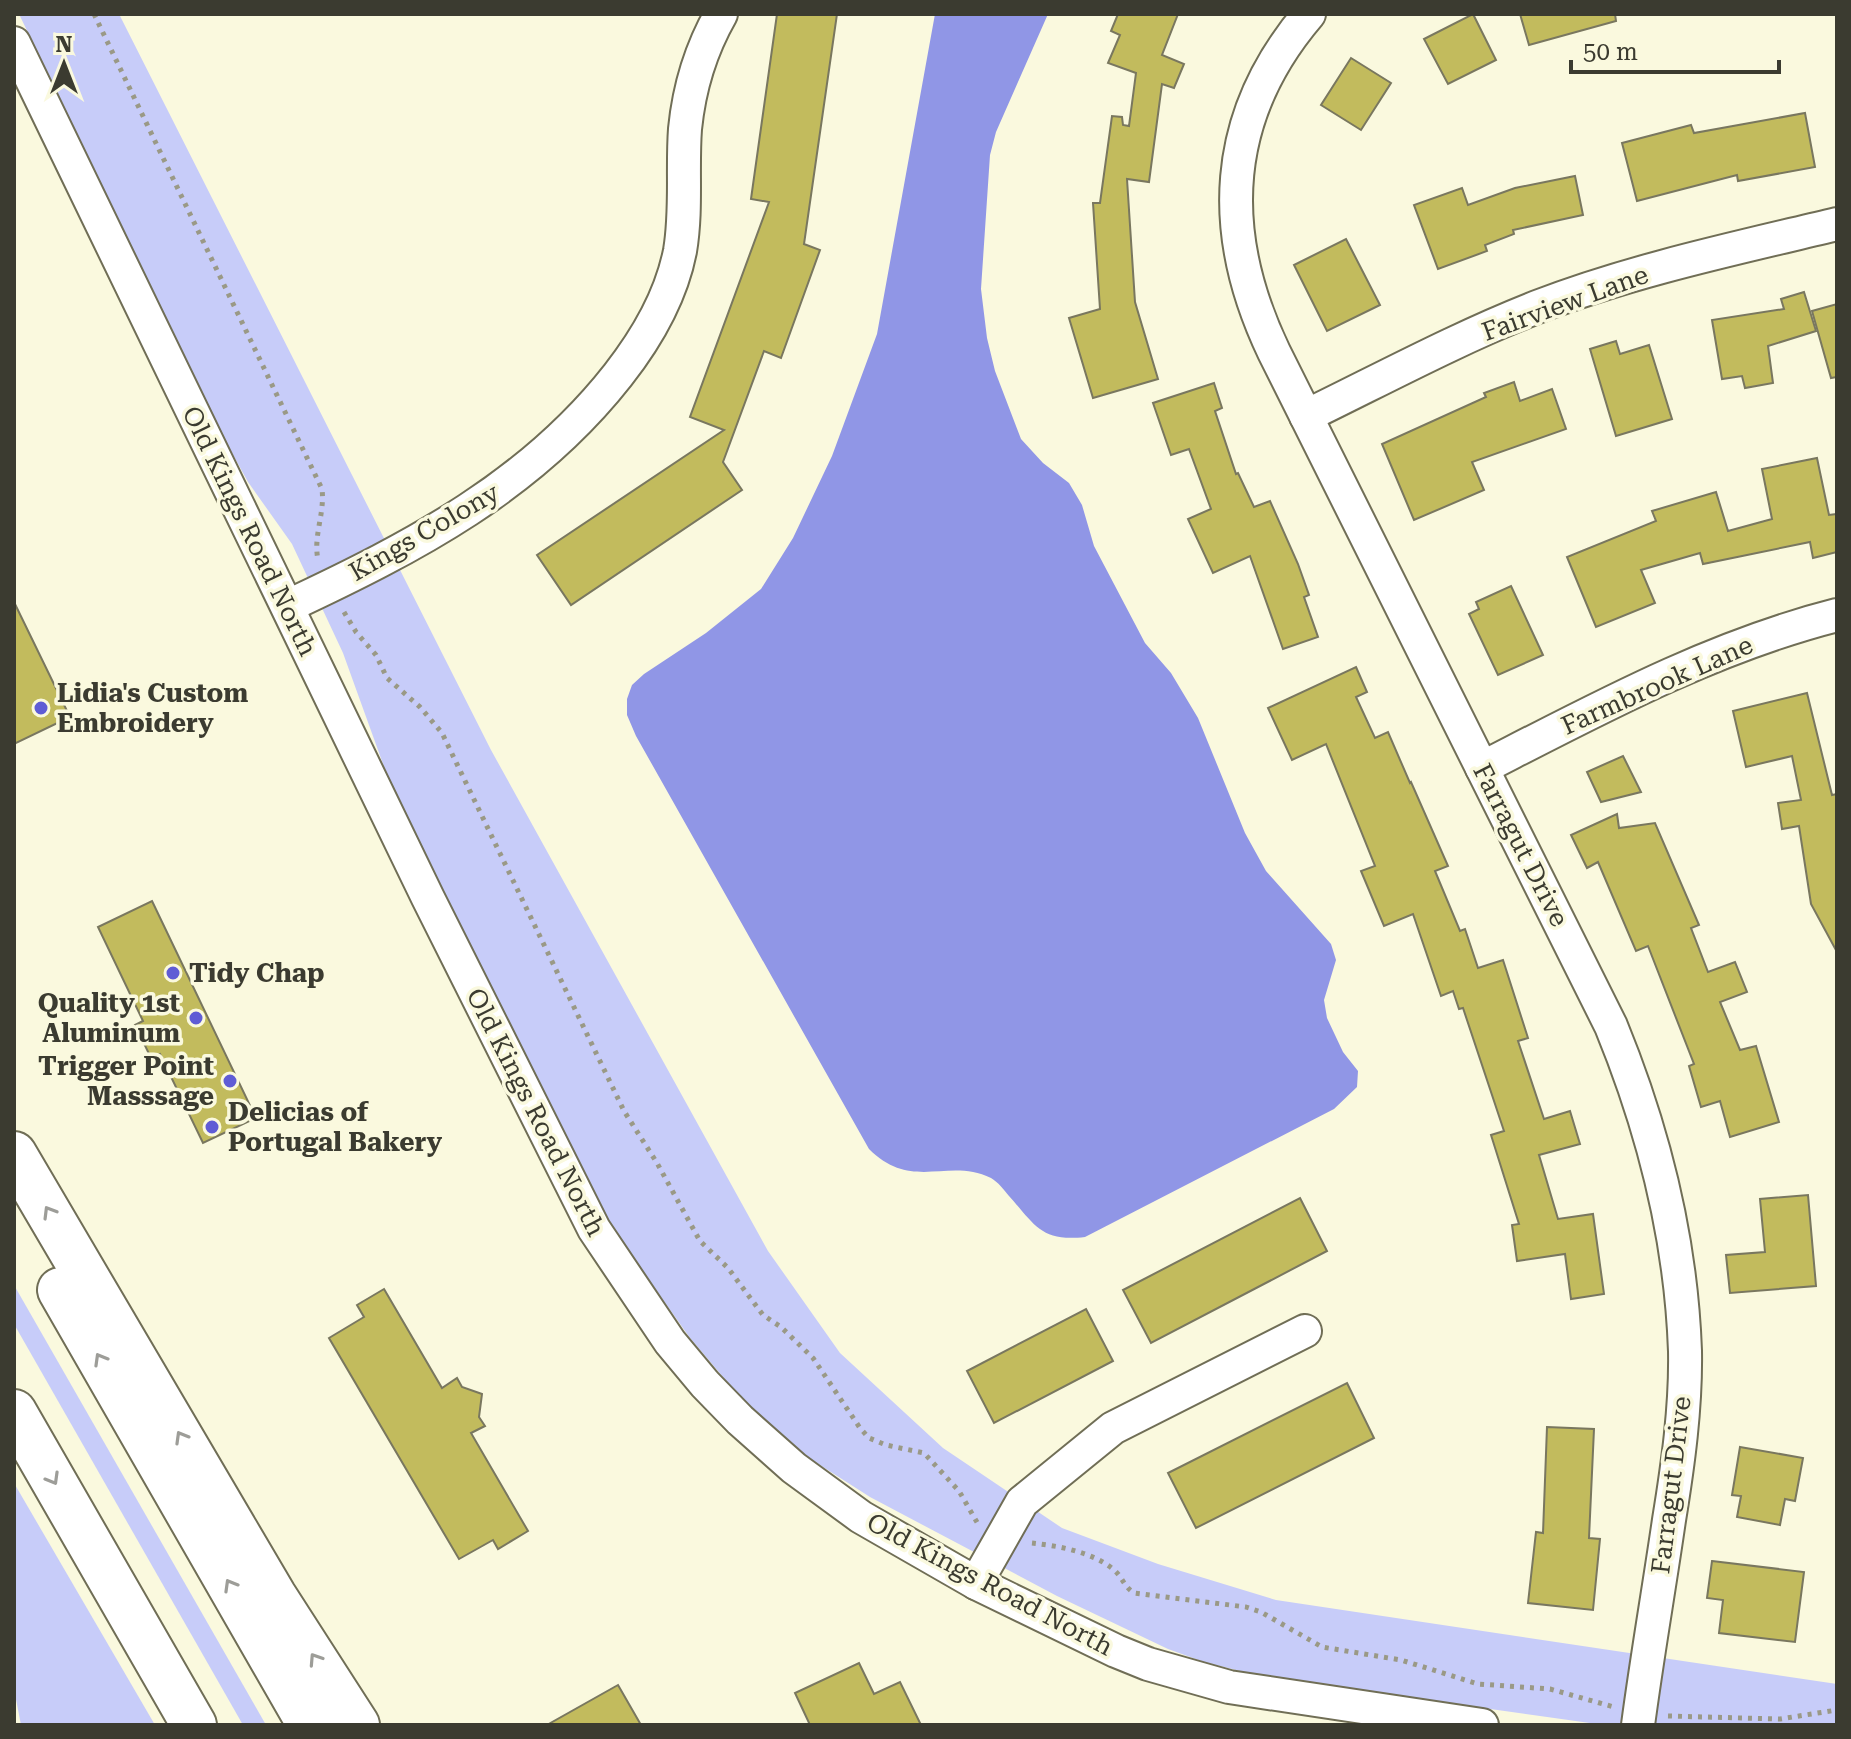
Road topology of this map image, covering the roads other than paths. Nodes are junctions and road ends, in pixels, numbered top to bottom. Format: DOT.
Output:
graph roads {
  1 [pos="721,14"];
  2 [pos="1309,14"];
  3 [pos="14,43"];
  4 [pos="1837,224"];
  5 [pos="1306,416"];
  6 [pos="288,606"];
  7 [pos="1837,615"];
  8 [pos="1482,768"];
  9 [pos="14,1154"];
  10 [pos="14,1209"];
  11 [pos="1305,1331"];
  12 [pos="14,1412"];
  13 [pos="976,1583"];
  14 [pos="1640,1716"];
  15 [pos="194,1725"];
  16 [pos="310,1725"];
  17 [pos="357,1725"];
  18 [pos="1482,1725"];
  1 -- 6 [label="street, Kings Colony"];
  2 -- 5 [label="street, Farragut Drive"];
  3 -- 6 [label="street, Old Kings Road North"];
  4 -- 5 [label="street, Fairview Lane"];
  5 -- 8 [label="street, Farragut Drive"];
  6 -- 13 [label="street, Old Kings Road North"];
  7 -- 8 [label="street, Farmbrook Lane"];
  8 -- 14 [label="street, Farragut Drive"];
  17 -- 9 [label="highway, one-way"];
  16 -- 10 [label="highway, one-way"];
  11 -- 13 [label="street"];
  12 -- 15 [label="highway, one-way"];
  13 -- 18 [label="street, Old Kings Road North"];
}
